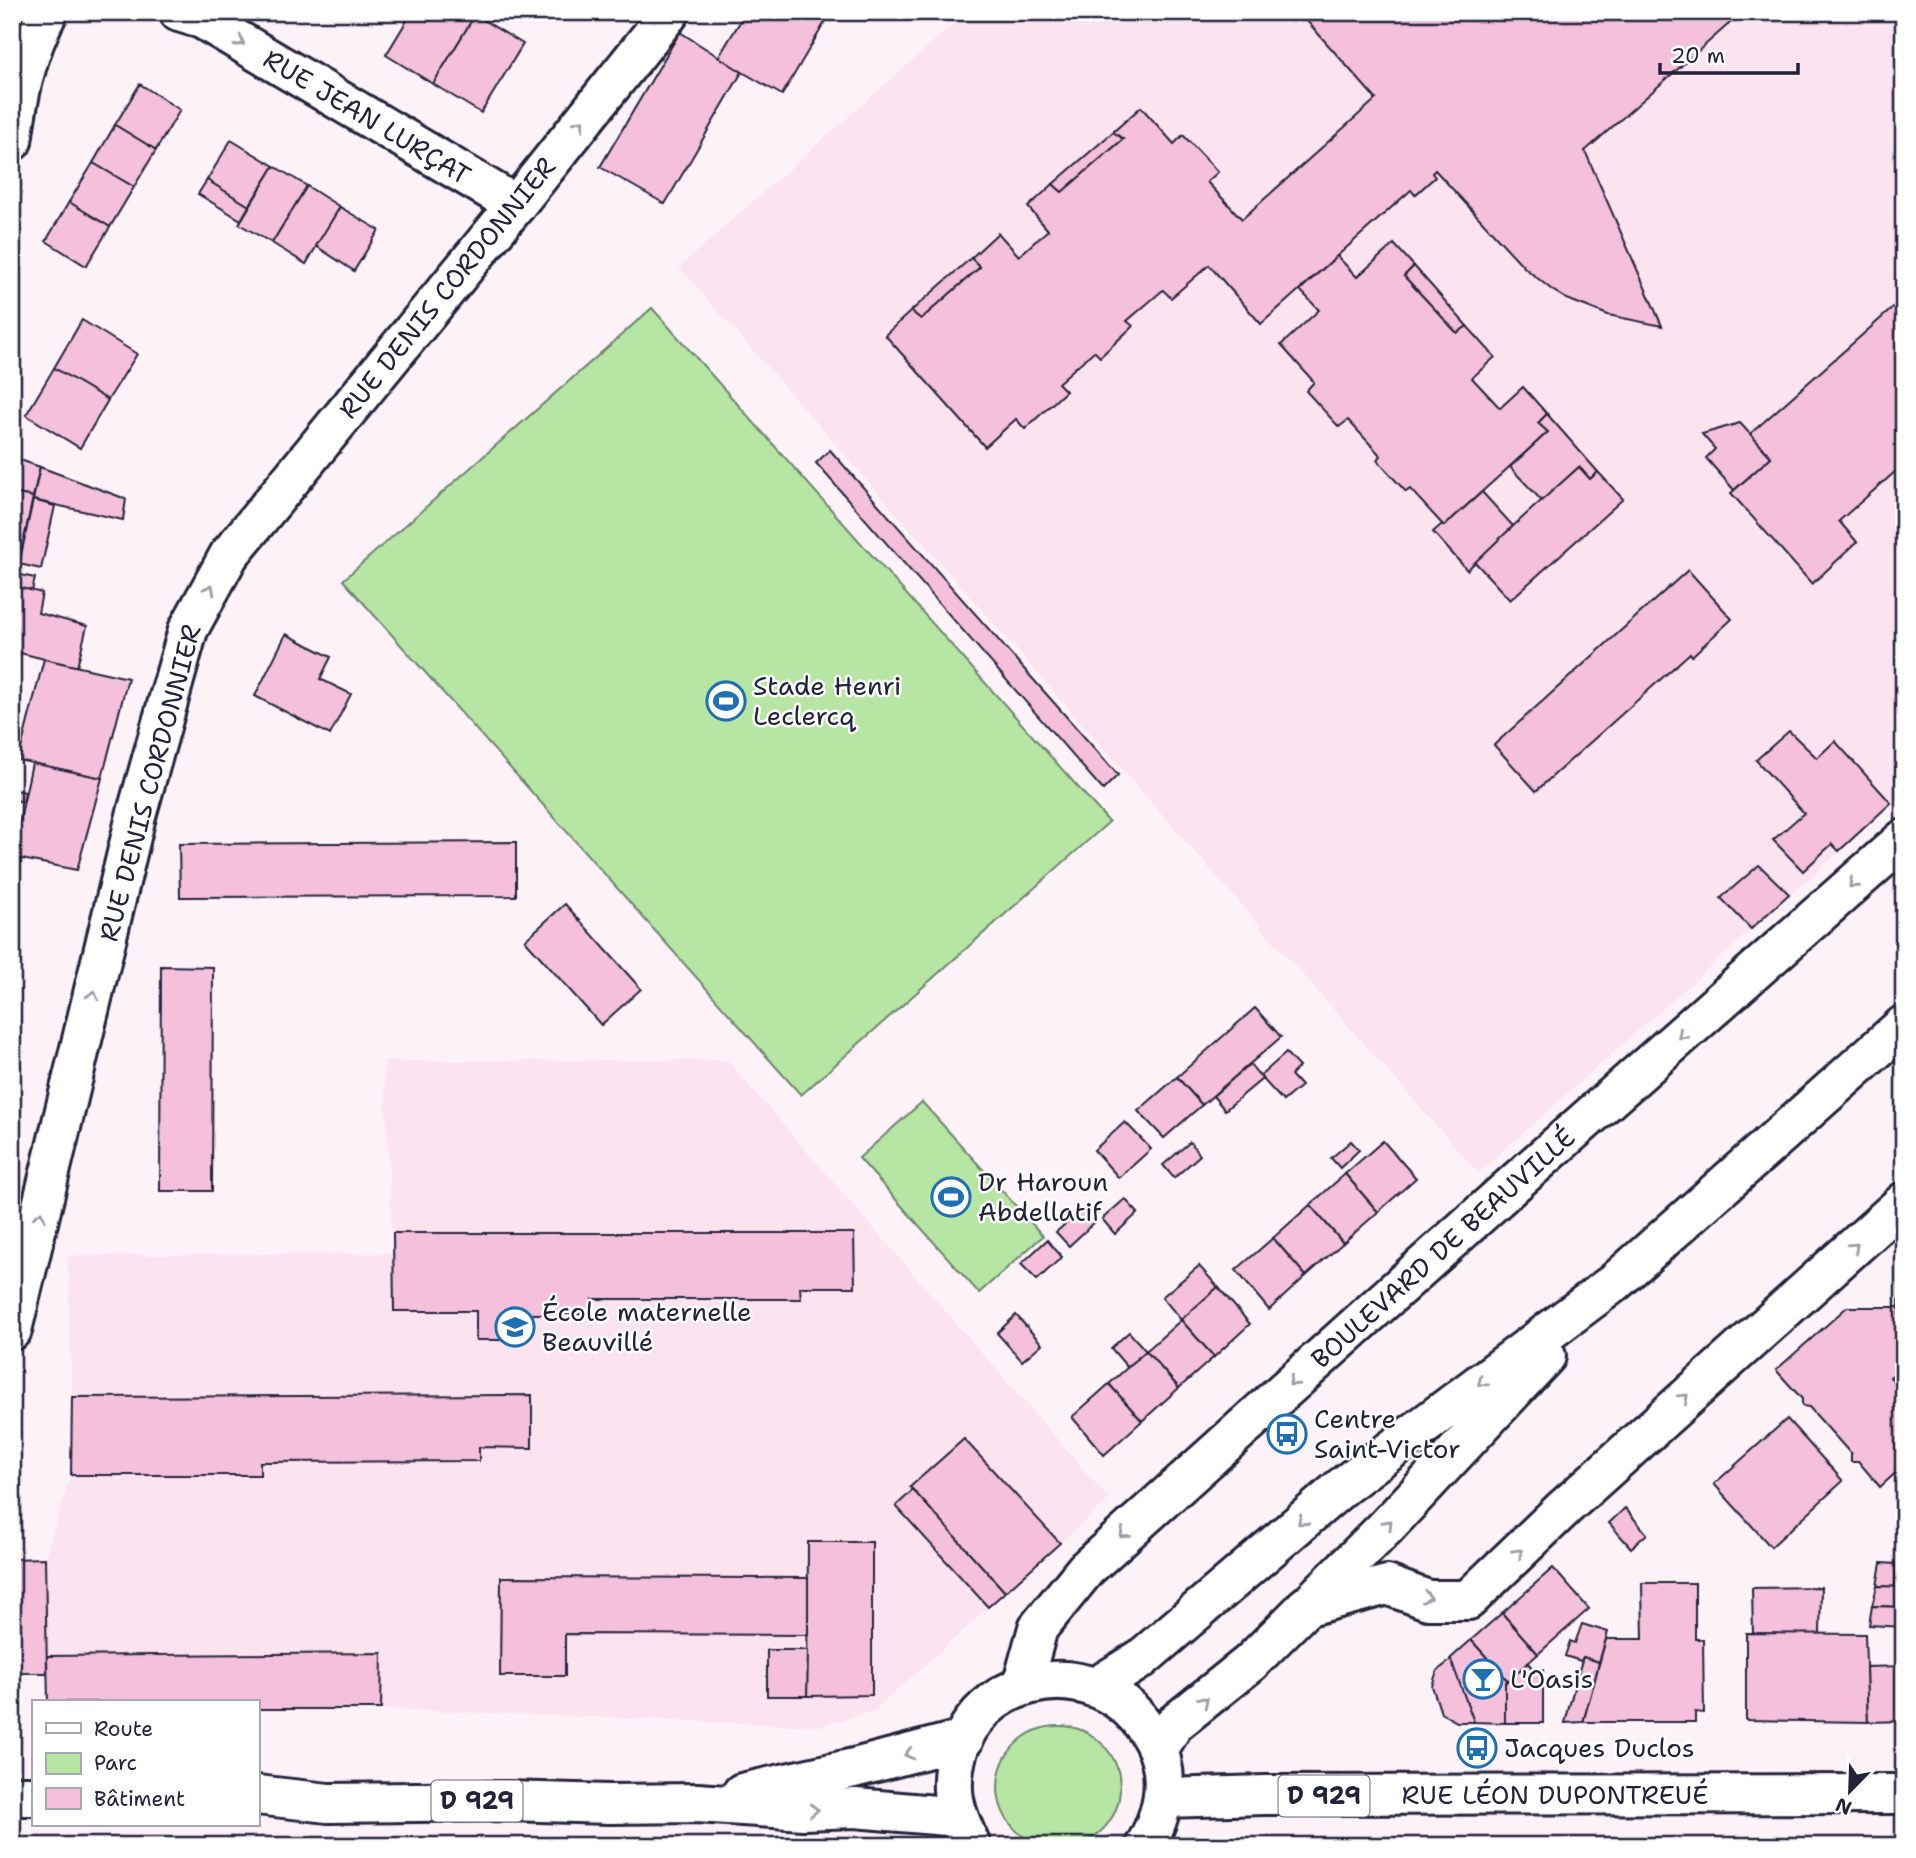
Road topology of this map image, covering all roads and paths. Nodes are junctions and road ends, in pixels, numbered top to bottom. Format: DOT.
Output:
graph roads {
  1 [pos="48,12"];
  2 [pos="179,12"];
  3 [pos="670,12"];
  4 [pos="12,141"];
  5 [pos="516,205"];
  6 [pos="1904,839"];
  7 [pos="1904,1025"];
  8 [pos="1904,1202"];
  9 [pos="1615,1282"];
  10 [pos="12,1330"];
  11 [pos="1306,1607"];
  12 [pos="1022,1686"];
  13 [pos="1096,1687"];
  14 [pos="964,1739"];
  15 [pos="1158,1750"];
  16 [pos="1904,1794"];
  17 [pos="12,1796"];
  18 [pos="32,1796"];
  19 [pos="259,1796"];
  20 [pos="1164,1798"];
  21 [pos="697,1803"];
  22 [pos="965,1831"];
  23 [pos="1145,1846"];
  1 -- 4 [label="street"];
  2 -- 5 [label="street, RUE JEAN LURÇAT, one-way"];
  5 -- 3 [label="street, RUE DENIS CORDONNIER, one-way"];
  10 -- 5 [label="street, RUE DENIS CORDONNIER, one-way"];
  6 -- 12 [label="street, BOULEVARD DE BEAUVILLÉ, one-way"];
  7 -- 9 [label="street"];
  11 -- 8 [label="street, one-way"];
  11 -- 9 [label="street, one-way"];
  9 -- 13 [label="street, one-way"];
  15 -- 11 [label="street, one-way"];
  12 -- 13 [label="street"];
  12 -- 14 [label="street"];
  13 -- 15 [label="street"];
  14 -- 21 [label="street, D 929, one-way"];
  14 -- 22 [label="street"];
  15 -- 20 [label="street"];
  16 -- 20 [label="street, RUE LÉON DUPONTREUÉ / D 929"];
  17 -- 18 [label="street"];
  19 -- 21 [label="street, D 929"];
  20 -- 23 [label="street"];
  21 -- 22 [label="street, D 929, one-way"];
}
